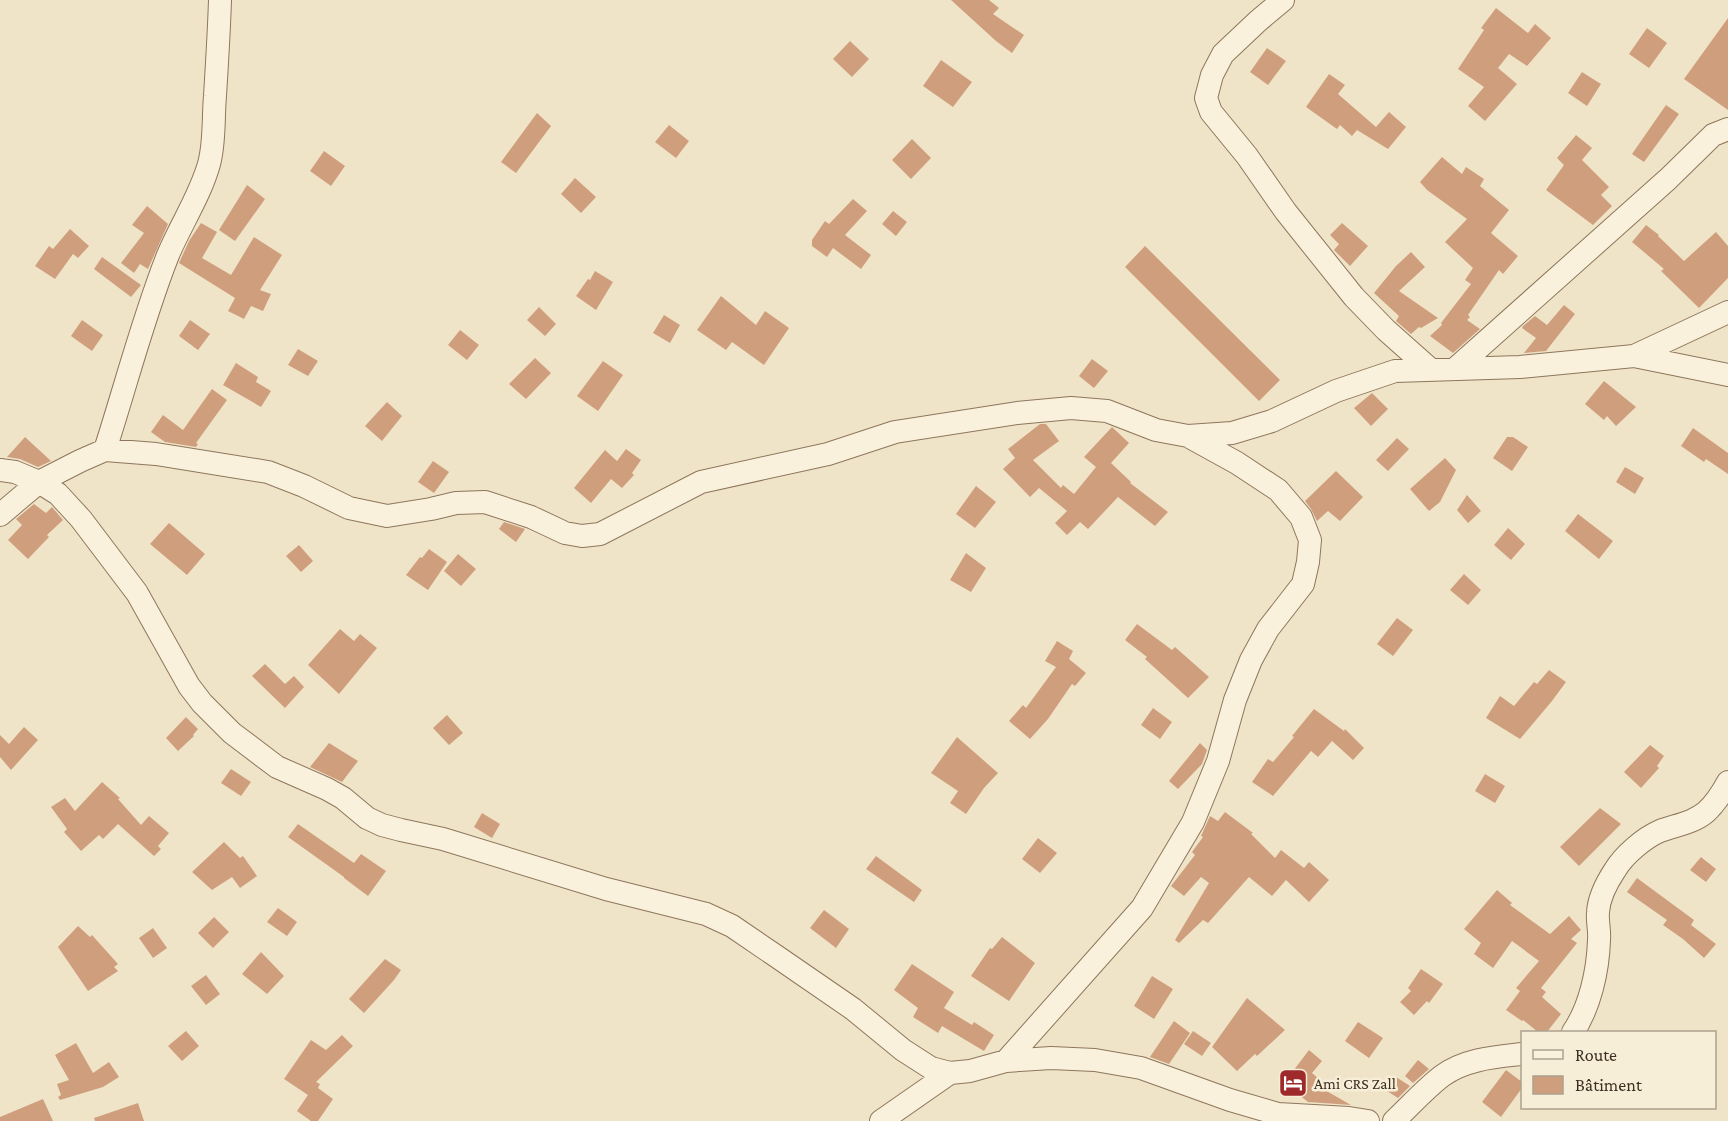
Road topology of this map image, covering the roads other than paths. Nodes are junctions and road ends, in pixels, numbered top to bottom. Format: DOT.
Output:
graph roads {
  1 [pos="219,0"];
  2 [pos="1284,0"];
  3 [pos="1728,129"];
  4 [pos="1728,312"];
  5 [pos="1634,356"];
  6 [pos="1455,369"];
  7 [pos="1431,370"];
  8 [pos="1728,375"];
  9 [pos="1188,436"];
  10 [pos="105,450"];
  11 [pos="0,470"];
  12 [pos="39,482"];
  13 [pos="0,515"];
  14 [pos="1728,782"];
  15 [pos="1574,1031"];
  16 [pos="1521,1054"];
  17 [pos="1006,1060"];
  18 [pos="950,1073"];
  19 [pos="880,1121"];
  20 [pos="1368,1121"];
  21 [pos="1395,1121"];
  1 -- 10 [label="street"];
  2 -- 7 [label="street"];
  3 -- 6 [label="street"];
  4 -- 5 [label="street"];
  5 -- 6 [label="street"];
  5 -- 8 [label="street"];
  6 -- 7 [label="street"];
  7 -- 9 [label="street"];
  9 -- 10 [label="street"];
  9 -- 17 [label="street"];
  10 -- 12 [label="street"];
  11 -- 12 [label="street"];
  12 -- 13 [label="street"];
  12 -- 18 [label="street"];
  14 -- 15 [label="street"];
  16 -- 21 [label="street"];
  17 -- 18 [label="street"];
  17 -- 20 [label="street"];
  18 -- 19 [label="street"];
}
